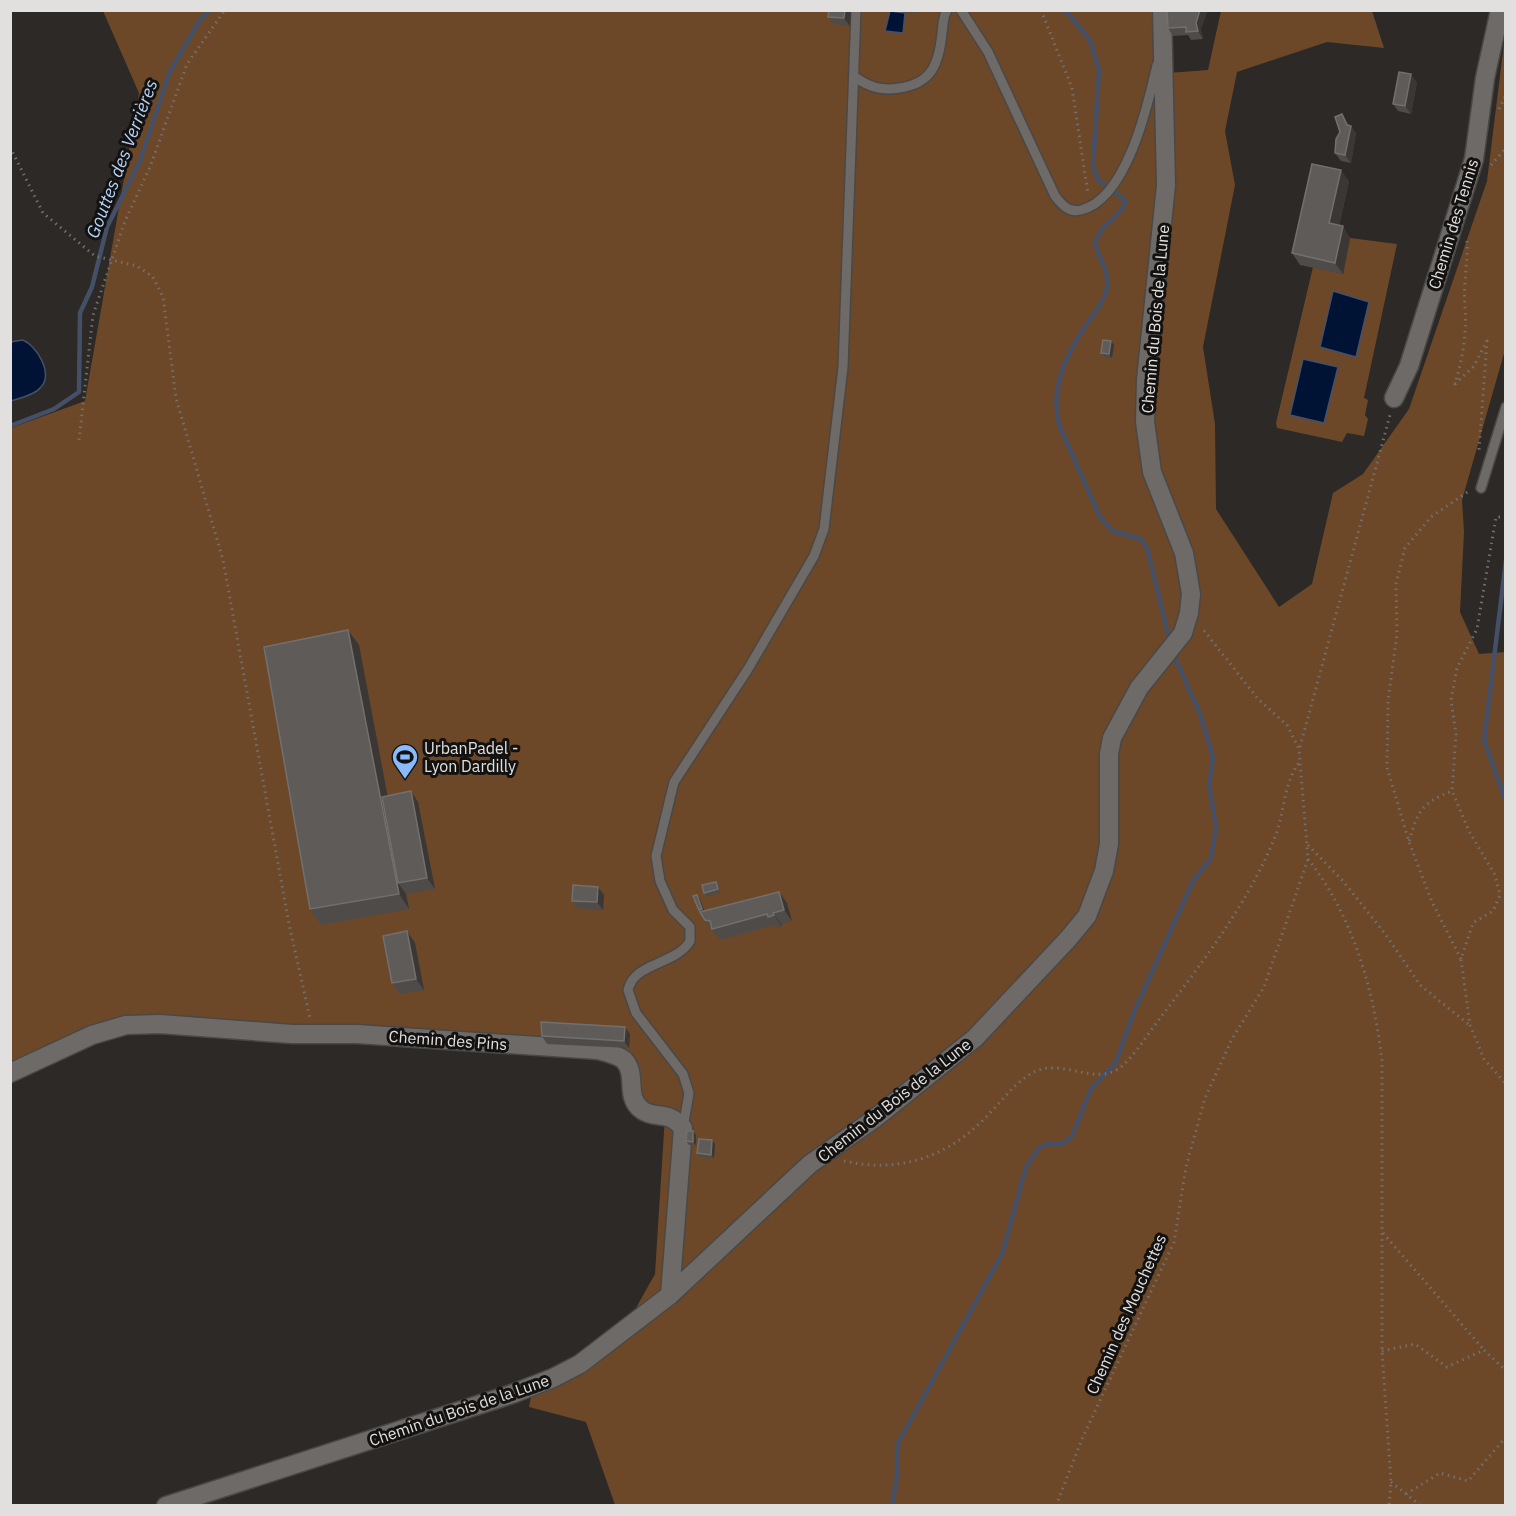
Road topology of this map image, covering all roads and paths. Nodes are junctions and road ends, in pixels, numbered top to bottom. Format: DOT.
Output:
graph roads {
  1 [pos="225,10"];
  2 [pos="856,10"];
  3 [pos="947,10"];
  4 [pos="961,10"];
  5 [pos="1041,10"];
  6 [pos="1162,10"];
  7 [pos="1500,10"];
  8 [pos="1161,50"];
  9 [pos="855,77"];
  10 [pos="10,147"];
  11 [pos="1090,208"];
  12 [pos="1466,234"];
  13 [pos="112,261"];
  14 [pos="1394,398"];
  15 [pos="1506,407"];
  16 [pos="79,440"];
  17 [pos="1479,451"];
  18 [pos="1481,486"];
  19 [pos="1506,517"];
  20 [pos="1189,613"];
  21 [pos="1299,749"];
  22 [pos="1301,760"];
  23 [pos="1452,791"];
  24 [pos="1409,842"];
  25 [pos="1308,845"];
  26 [pos="1308,859"];
  27 [pos="1461,959"];
  28 [pos="1470,1025"];
  29 [pos="314,1034"];
  30 [pos="10,1073"];
  31 [pos="1506,1084"];
  32 [pos="682,1128"];
  33 [pos="827,1152"];
  34 [pos="1382,1232"];
  35 [pos="670,1294"];
  36 [pos="1484,1350"];
  37 [pos="1382,1351"];
  38 [pos="1506,1371"];
  39 [pos="1506,1437"];
  40 [pos="1391,1482"];
  41 [pos="1406,1494"];
  42 [pos="166,1506"];
  43 [pos="1056,1506"];
  44 [pos="1389,1506"];
  45 [pos="1421,1506"];
  1 -- 13 [label="path"];
  2 -- 9 [label="lane"];
  3 -- 9 [label="lane"];
  4 -- 11 [label="lane"];
  5 -- 11 [label="path"];
  6 -- 8 [label="street, Chemin du Bois de la Lune"];
  7 -- 14 [label="street, Chemin des Tennis"];
  8 -- 11 [label="lane"];
  8 -- 20 [label="street, Chemin du Bois de la Lune"];
  9 -- 32 [label="lane"];
  10 -- 13 [label="path"];
  12 -- 17 [label="path"];
  13 -- 16 [label="path"];
  13 -- 29 [label="path"];
  14 -- 21 [label="path"];
  15 -- 18 [label="lane"];
  18 -- 24 [label="path"];
  19 -- 23 [label="path"];
  20 -- 21 [label="path, Chemin des Mouchettes"];
  20 -- 33 [label="street, Chemin du Bois de la Lune"];
  21 -- 22 [label="path, Chemin des Mouchettes"];
  22 -- 25 [label="path, Chemin des Mouchettes"];
  22 -- 33 [label="path"];
  23 -- 24 [label="path"];
  23 -- 27 [label="path"];
  24 -- 27 [label="path"];
  25 -- 26 [label="path, Chemin des Mouchettes"];
  25 -- 28 [label="path"];
  26 -- 34 [label="path"];
  26 -- 43 [label="path, Chemin des Mouchettes"];
  27 -- 28 [label="path"];
  28 -- 31 [label="path"];
  29 -- 30 [label="street, Chemin des Pins"];
  29 -- 32 [label="street, Chemin des Pins"];
  32 -- 35 [label="street"];
  33 -- 35 [label="street, Chemin du Bois de la Lune"];
  34 -- 36 [label="path"];
  34 -- 37 [label="path"];
  35 -- 42 [label="street, Chemin du Bois de la Lune"];
  36 -- 37 [label="path"];
  36 -- 38 [label="path"];
  37 -- 40 [label="path"];
  39 -- 41 [label="path"];
  40 -- 41 [label="path"];
  40 -- 44 [label="path"];
  41 -- 45 [label="path"];
}
